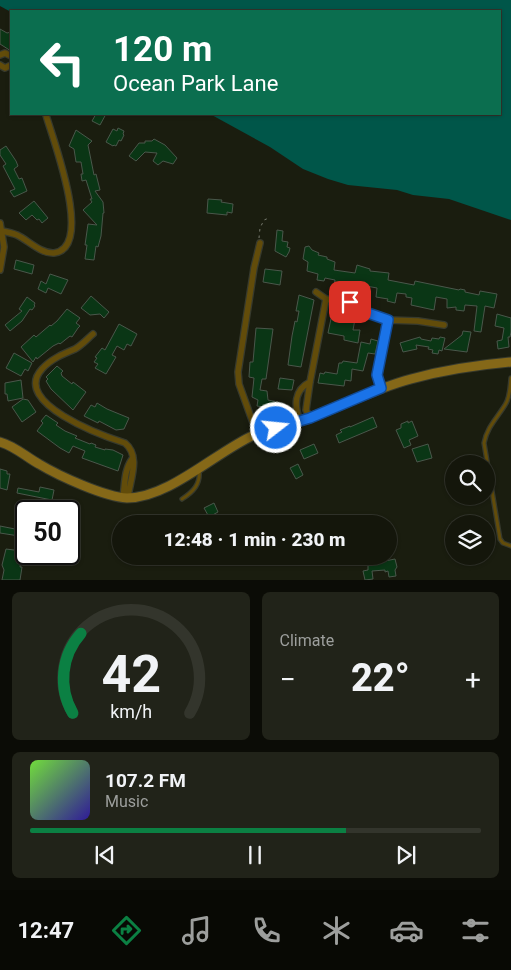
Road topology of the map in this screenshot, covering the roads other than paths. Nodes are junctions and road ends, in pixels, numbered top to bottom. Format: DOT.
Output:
graph roads {
  1 [pos="46,115"];
  2 [pos="0,223"];
  3 [pos="2,231"];
  4 [pos="260,243"];
  5 [pos="0,270"];
  6 [pos="316,292"];
  7 [pos="326,299"];
  8 [pos="388,320"];
  9 [pos="444,325"];
  10 [pos="93,334"];
  11 [pos="511,362"];
  12 [pos="511,378"];
  13 [pos="310,382"];
  14 [pos="381,388"];
  15 [pos="310,418"];
  16 [pos="300,421"];
  17 [pos="0,434"];
  18 [pos="257,434"];
  19 [pos="0,442"];
  20 [pos="14,448"];
  21 [pos="199,468"];
  22 [pos="125,497"];
  23 [pos="182,499"];
  24 [pos="511,546"];
  1 -- 3 [label="street"];
  2 -- 3 [label="street"];
  3 -- 5 [label="street"];
  4 -- 18 [label="street"];
  6 -- 7 [label="street"];
  7 -- 8 [label="street"];
  7 -- 13 [label="street"];
  8 -- 9 [label="street"];
  8 -- 14 [label="street"];
  10 -- 22 [label="street"];
  11 -- 14 [label="main road"];
  12 -- 24 [label="lane"];
  13 -- 15 [label="street"];
  13 -- 16 [label="street"];
  14 -- 15 [label="main road"];
  15 -- 16 [label="main road"];
  16 -- 18 [label="main road"];
  17 -- 20 [label="main road"];
  18 -- 21 [label="main road"];
  19 -- 20 [label="main road"];
  20 -- 22 [label="main road"];
  21 -- 22 [label="main road"];
  21 -- 23 [label="lane"];
}
